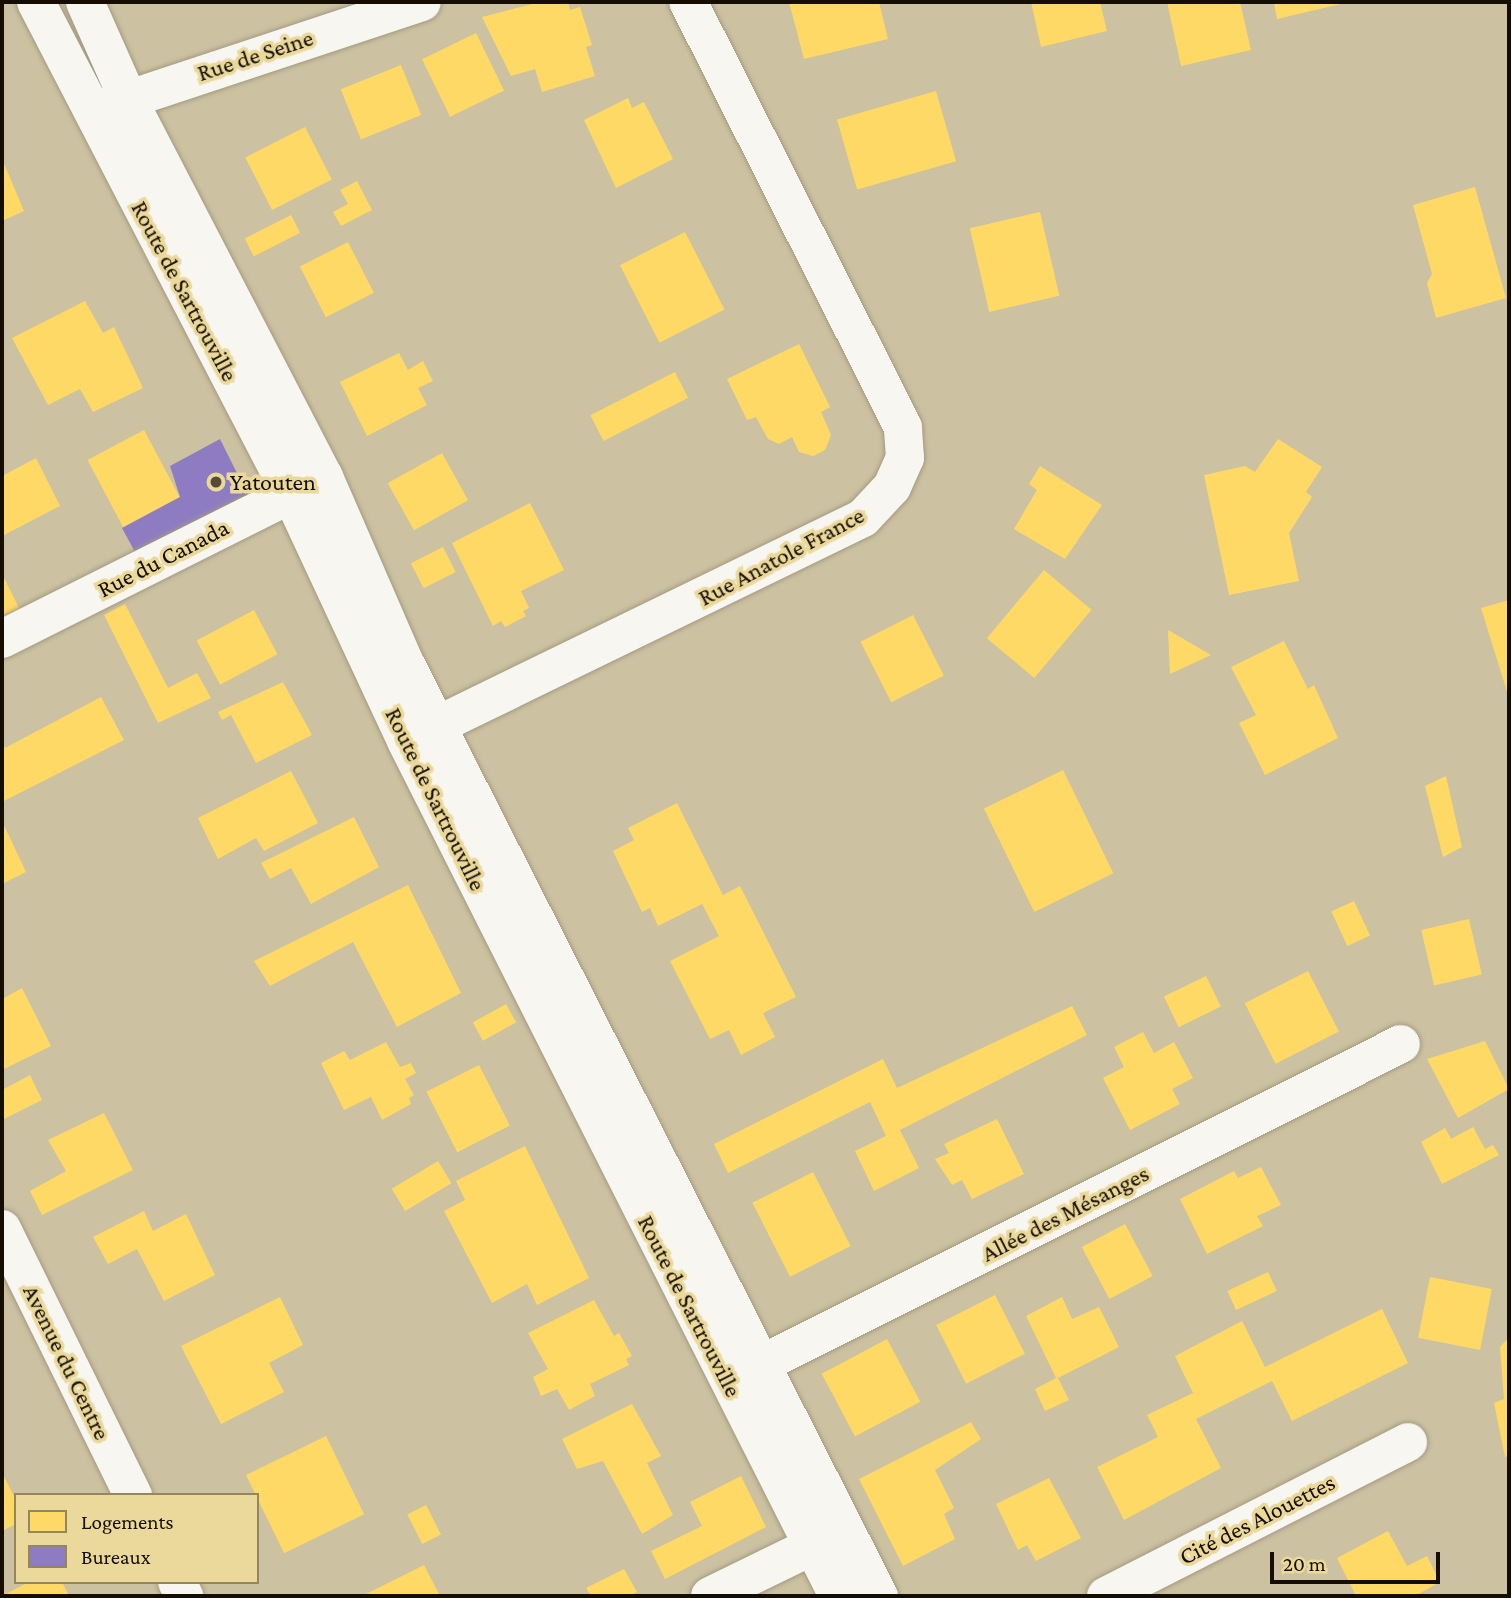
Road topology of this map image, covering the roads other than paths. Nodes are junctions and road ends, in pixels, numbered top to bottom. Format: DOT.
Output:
graph roads {
  1 [pos="36,2"];
  2 [pos="85,2"];
  3 [pos="422,2"];
  4 [pos="688,2"];
  5 [pos="129,101"];
  6 [pos="89,111"];
  7 [pos="307,485"];
  8 [pos="2,639"];
  9 [pos="421,735"];
  10 [pos="1401,1044"];
  11 [pos="2,1230"];
  12 [pos="744,1373"];
  13 [pos="1408,1442"];
  14 [pos="132,1493"];
  15 [pos="828,1538"];
  16 [pos="710,1596"];
  17 [pos="838,1596"];
  18 [pos="879,1596"];
  19 [pos="1106,1596"];
  1 -- 6 [label="street, Route de Sartrouville"];
  2 -- 5 [label="street, Route de Sartrouville"];
  3 -- 5 [label="street, Rue de Seine"];
  4 -- 9 [label="street, Rue Anatole France"];
  5 -- 6 [label="street, Rue de Seine"];
  5 -- 7 [label="street, Route de Sartrouville"];
  6 -- 7 [label="street, Route de Sartrouville"];
  7 -- 8 [label="street, Rue du Canada"];
  7 -- 9 [label="street, Route de Sartrouville"];
  9 -- 12 [label="street, Route de Sartrouville"];
  10 -- 12 [label="street, Allée des Mésanges"];
  11 -- 14 [label="street, Avenue du Centre"];
  12 -- 15 [label="street, Route de Sartrouville"];
  13 -- 19 [label="street, Cité des Alouettes"];
  15 -- 16 [label="street"];
  15 -- 17 [label="street, Route de Sartrouville"];
  15 -- 18 [label="street, Route de Sartrouville"];
}
